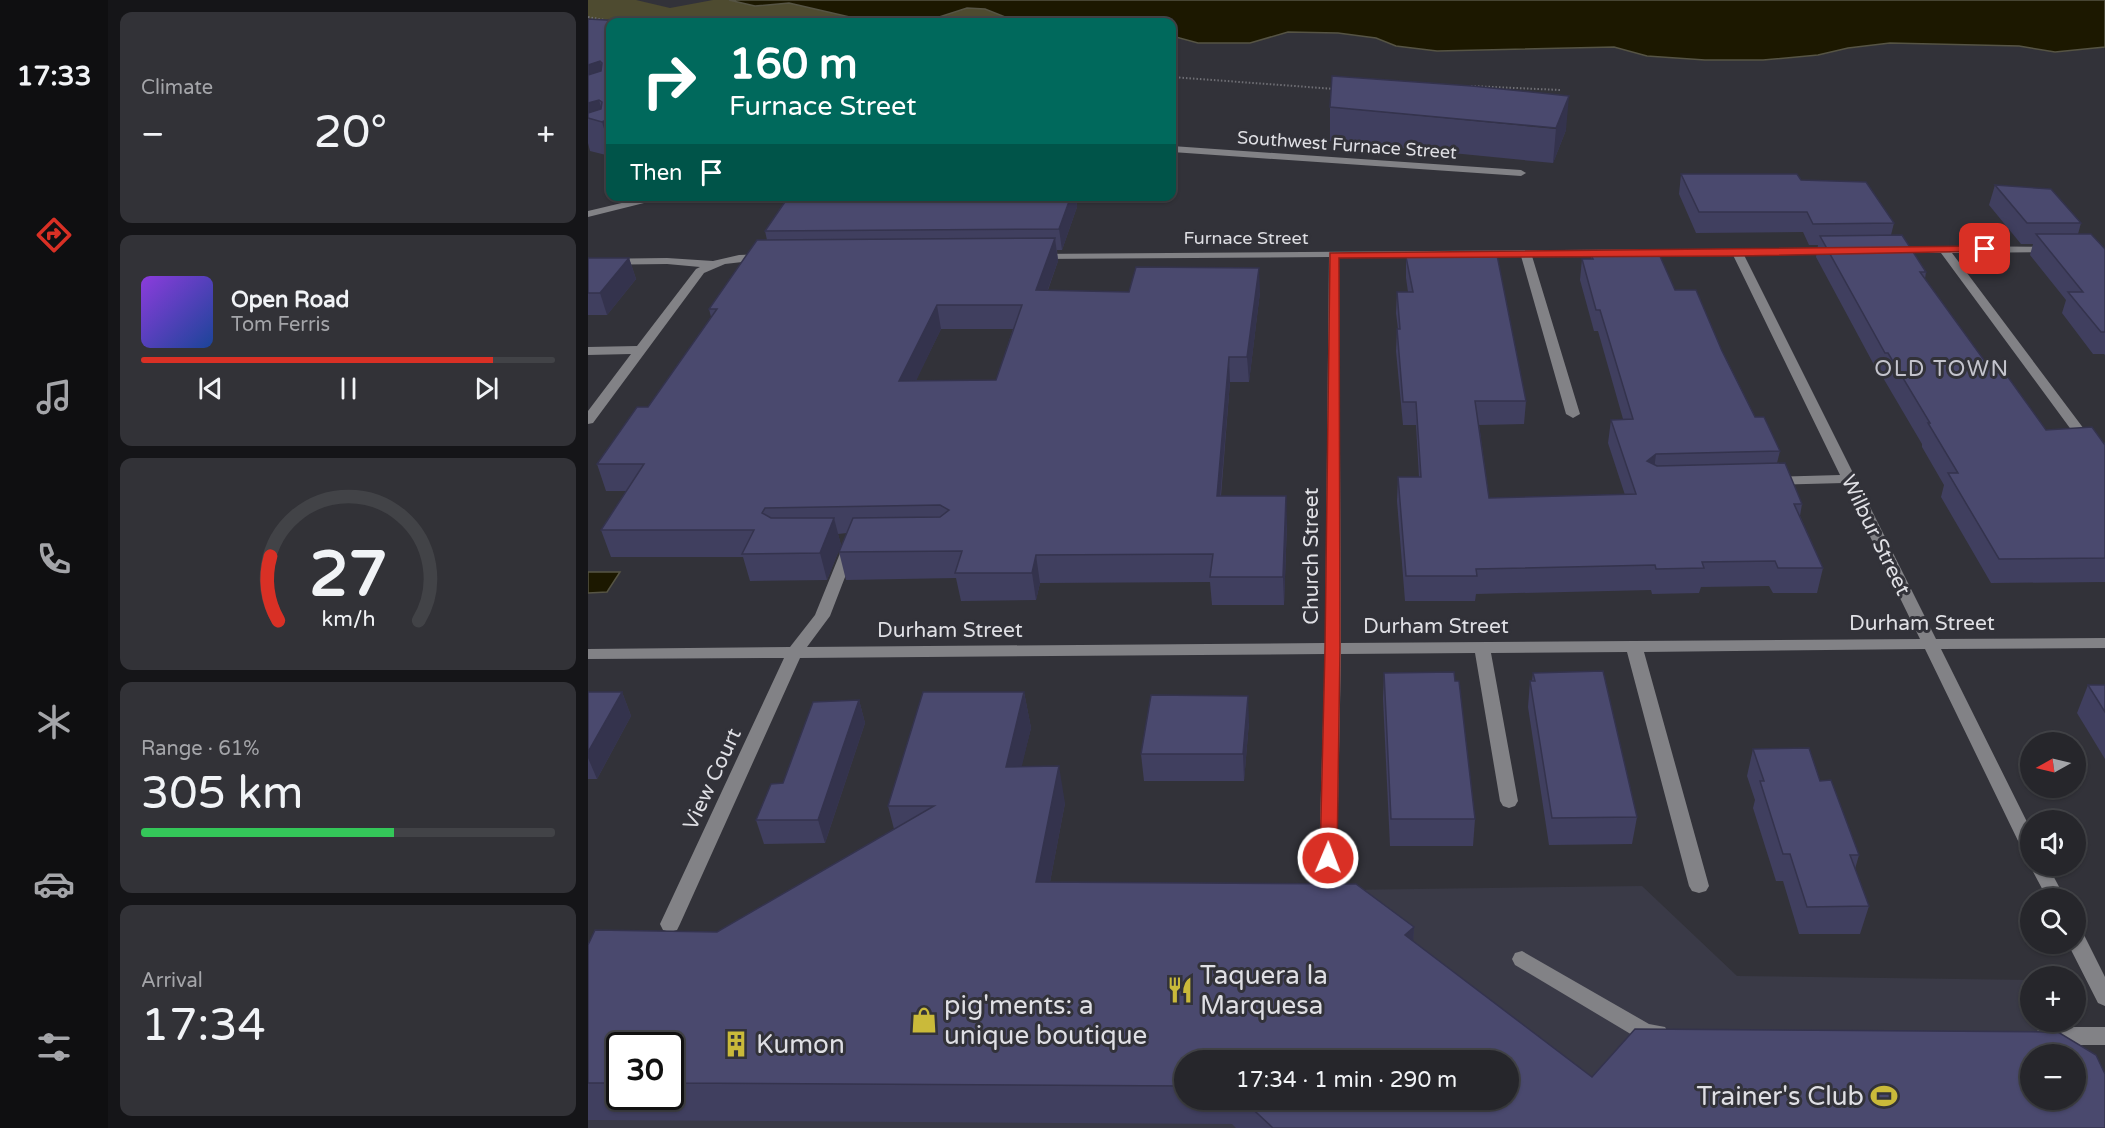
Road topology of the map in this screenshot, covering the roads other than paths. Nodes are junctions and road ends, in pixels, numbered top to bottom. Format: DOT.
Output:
graph roads {
  1 [pos="1176,149"];
  2 [pos="1521,173"];
  3 [pos="645,201"];
  4 [pos="588,214"];
  5 [pos="1944,249"];
  6 [pos="2068,249"];
  7 [pos="1875,250"];
  8 [pos="1853,251"];
  9 [pos="1738,253"];
  10 [pos="1526,254"];
  11 [pos="1334,255"];
  12 [pos="1024,256"];
  13 [pos="775,257"];
  14 [pos="588,262"];
  15 [pos="712,264"];
  16 [pos="639,350"];
  17 [pos="588,351"];
  18 [pos="1573,414"];
  19 [pos="588,420"];
  20 [pos="2105,465"];
  21 [pos="1848,479"];
  22 [pos="1757,481"];
  23 [pos="832,539"];
  24 [pos="2105,643"];
  25 [pos="1929,644"];
  26 [pos="1634,646"];
  27 [pos="1482,647"];
  28 [pos="1333,648"];
  29 [pos="795,652"];
  30 [pos="588,654"];
  31 [pos="1509,801"];
  32 [pos="2020,827"];
  33 [pos="1328,858"];
  34 [pos="1699,886"];
  35 [pos="670,924"];
  36 [pos="2084,954"];
  37 [pos="1522,959"];
  38 [pos="2105,997"];
  39 [pos="1682,1033"];
  40 [pos="2023,1036"];
  41 [pos="2105,1036"];
  1 -- 2 [label="street, Southwest Furnace Street"];
  3 -- 4 [label="street"];
  5 -- 6 [label="street"];
  5 -- 7 [label="street"];
  5 -- 20 [label="street"];
  8 -- 9 [label="street, Furnace Street"];
  9 -- 10 [label="street, Furnace Street"];
  9 -- 21 [label="street, Wilbur Street"];
  10 -- 11 [label="street, Furnace Street"];
  10 -- 18 [label="street"];
  11 -- 12 [label="street, Furnace Street"];
  11 -- 28 [label="street, Church Street"];
  13 -- 15 [label="street"];
  14 -- 15 [label="street"];
  15 -- 16 [label="street"];
  16 -- 17 [label="street"];
  16 -- 19 [label="street"];
  21 -- 22 [label="street"];
  21 -- 25 [label="street, Wilbur Street"];
  23 -- 29 [label="street, View Court"];
  24 -- 25 [label="street, Durham Street"];
  25 -- 26 [label="street, Durham Street"];
  25 -- 32 [label="street, Wilbur Street"];
  26 -- 27 [label="street, Durham Street"];
  26 -- 34 [label="street"];
  27 -- 28 [label="street, Durham Street"];
  27 -- 31 [label="street"];
  28 -- 29 [label="street, Durham Street"];
  28 -- 33 [label="street, Church Street"];
  29 -- 30 [label="street, Durham Street"];
  29 -- 35 [label="street, View Court"];
  36 -- 38 [label="street"];
  37 -- 39 [label="street"];
  40 -- 41 [label="street"];
}
